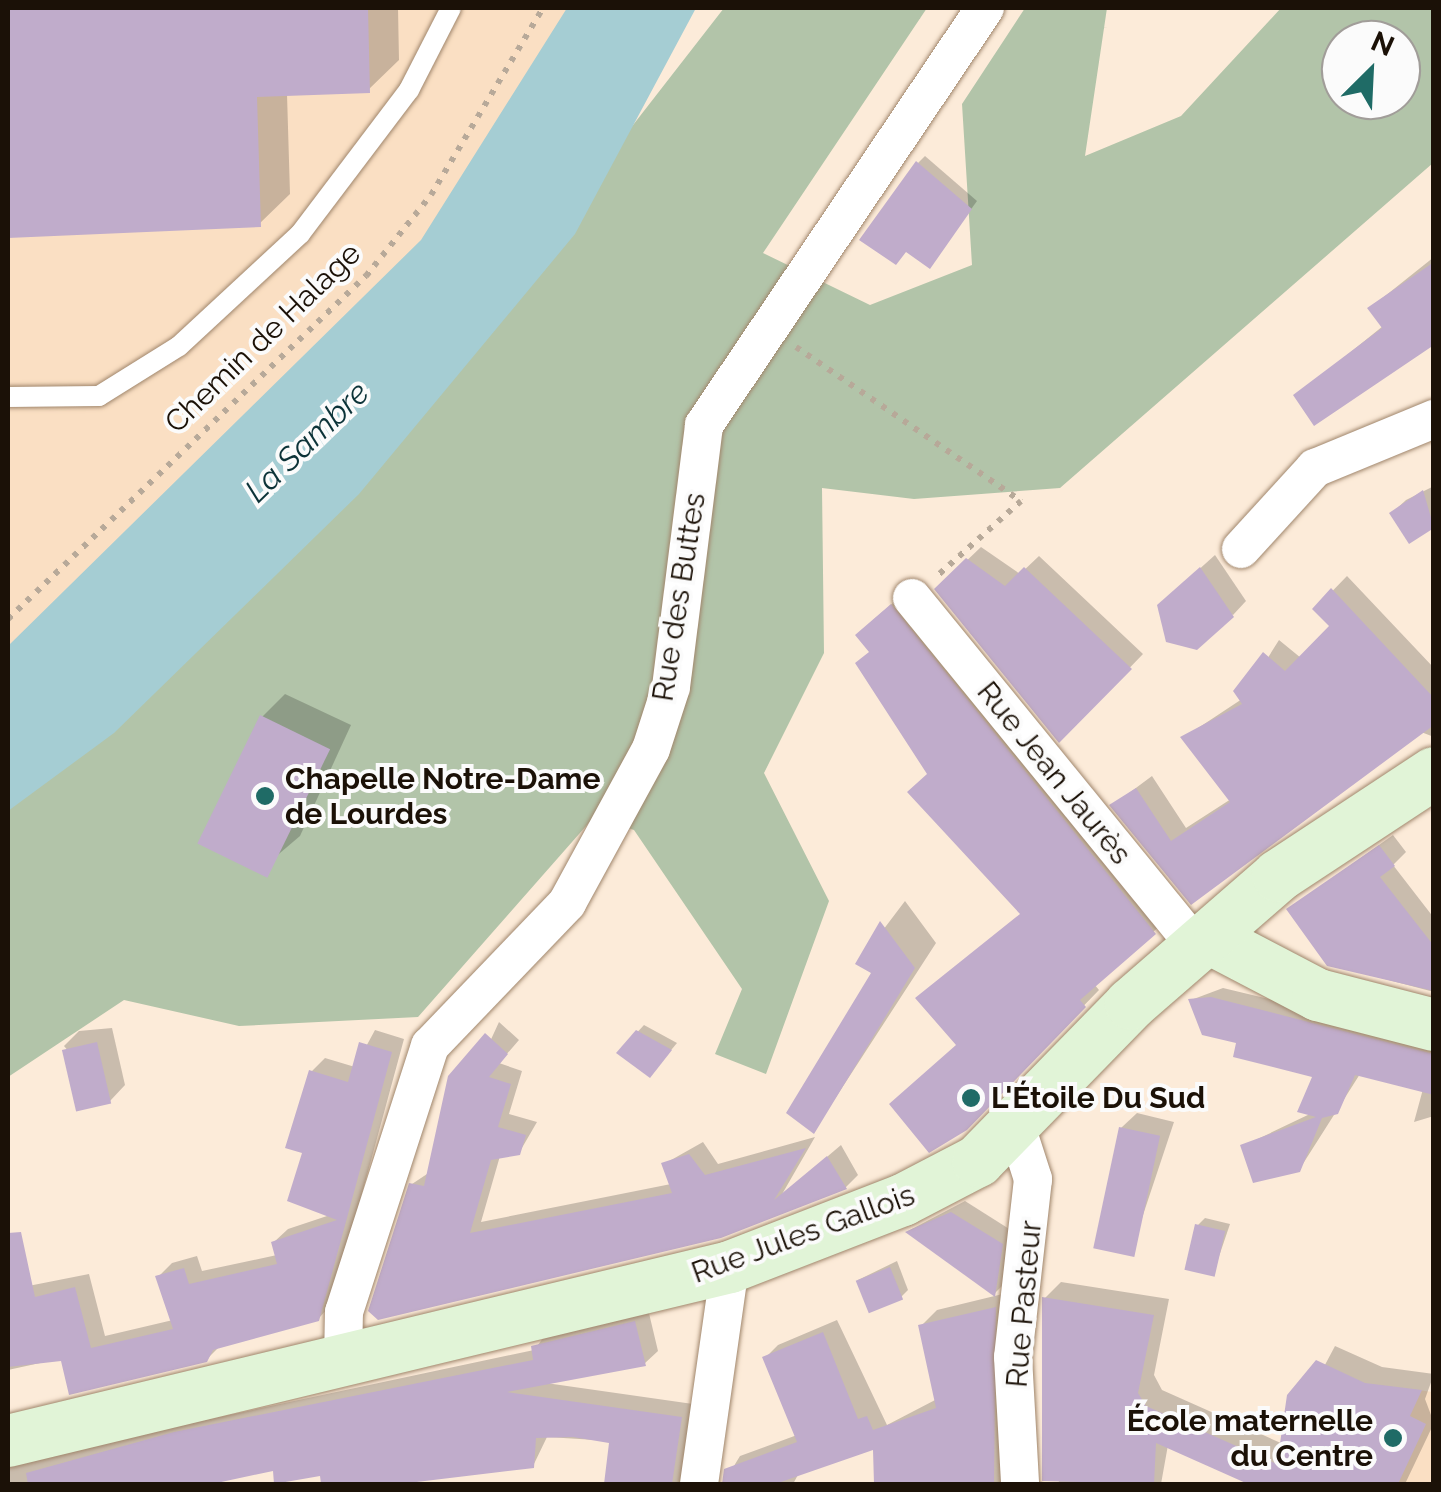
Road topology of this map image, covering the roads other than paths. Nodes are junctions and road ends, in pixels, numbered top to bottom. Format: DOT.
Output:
graph roads {
  1 [pos="451,8"];
  2 [pos="985,8"];
  3 [pos="8,397"];
  4 [pos="1434,418"];
  5 [pos="1240,549"];
  6 [pos="912,598"];
  7 [pos="1434,772"];
  8 [pos="1203,943"];
  9 [pos="1434,1025"];
  10 [pos="1016,1126"];
  11 [pos="730,1267"];
  12 [pos="343,1362"];
  13 [pos="18,1441"];
  14 [pos="699,1484"];
  15 [pos="1020,1484"];
  1 -- 3 [label="lane"];
  2 -- 12 [label="street, Rue des Buttes"];
  4 -- 5 [label="street"];
  6 -- 8 [label="street, Rue Jean Jaurès"];
  7 -- 8 [label="street, Rue Jules Gallois"];
  8 -- 9 [label="street, Rue Jean Jaurès"];
  8 -- 10 [label="street, Rue Jules Gallois"];
  10 -- 11 [label="street, Rue Jules Gallois"];
  10 -- 15 [label="street, Rue Pasteur"];
  11 -- 12 [label="street, Rue Jules Gallois"];
  11 -- 14 [label="street"];
  12 -- 13 [label="street, Rue Jules Gallois"];
}
